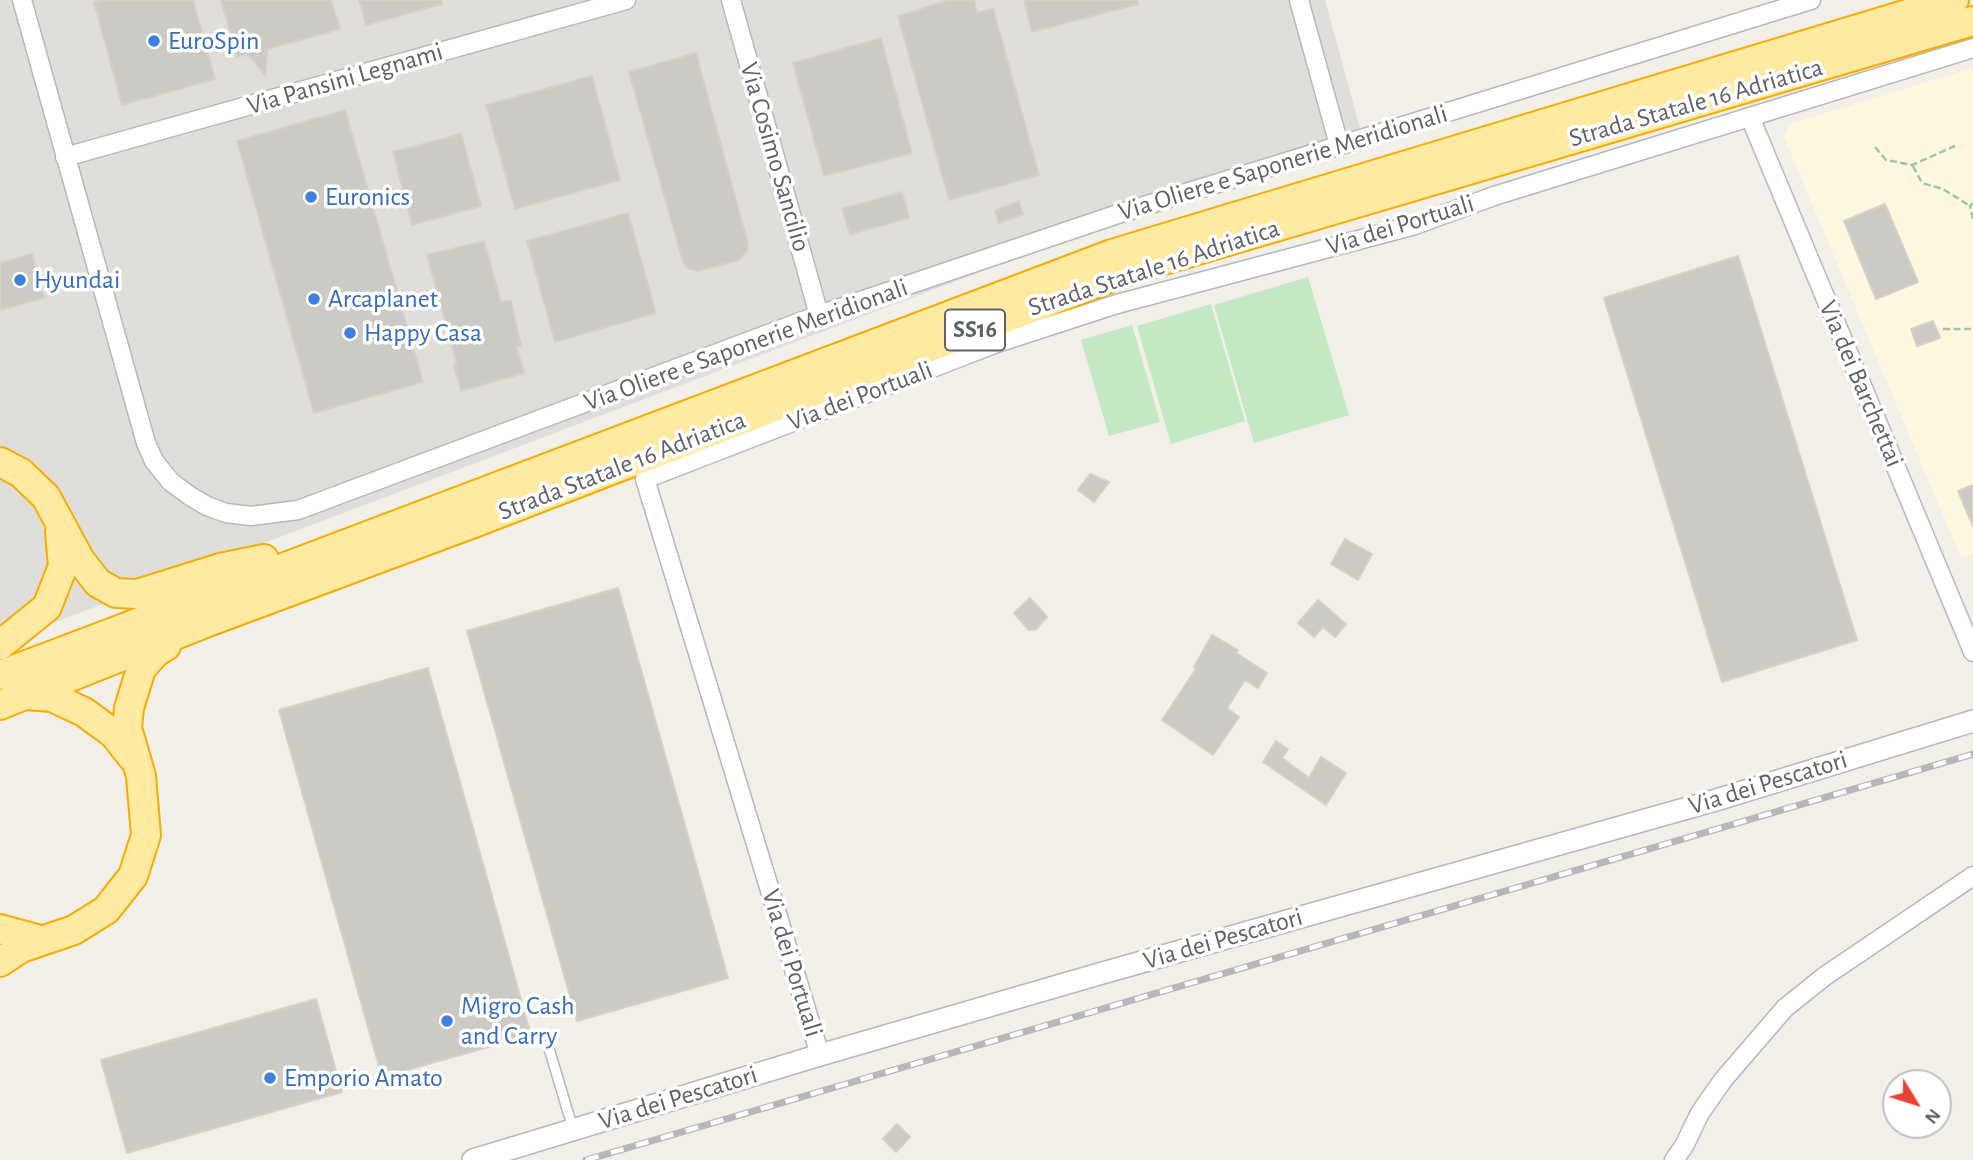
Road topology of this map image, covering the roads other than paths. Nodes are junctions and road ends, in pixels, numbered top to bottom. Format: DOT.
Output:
graph roads {
  1 [pos="22,0"];
  2 [pos="626,0"];
  3 [pos="731,0"];
  4 [pos="1299,0"];
  5 [pos="1811,0"];
  6 [pos="1954,0"];
  7 [pos="1973,21"];
  8 [pos="1973,48"];
  9 [pos="1750,117"];
  10 [pos="1339,145"];
  11 [pos="65,157"];
  12 [pos="819,315"];
  13 [pos="0,462"];
  14 [pos="59,522"];
  15 [pos="346,542"];
  16 [pos="208,622"];
  17 [pos="0,645"];
  18 [pos="1973,652"];
  19 [pos="0,675"];
  20 [pos="12,700"];
  21 [pos="1973,721"];
  22 [pos="141,776"];
  23 [pos="1973,876"];
  24 [pos="0,929"];
  25 [pos="40,940"];
  26 [pos="0,962"];
  27 [pos="548,1045"];
  28 [pos="820,1055"];
  29 [pos="573,1130"];
  30 [pos="473,1160"];
  31 [pos="1674,1160"];
  1 -- 11 [label="street, Via Oliere e Saponerie Meridionali"];
  2 -- 11 [label="street, Via Pansini Legnami"];
  3 -- 12 [label="street, Via Cosimo Sancilio"];
  4 -- 10 [label="street"];
  5 -- 10 [label="street, Via Oliere e Saponerie Meridionali"];
  6 -- 15 [label="highway, Strada Statale 16 Adriatica / SS16"];
  7 -- 16 [label="highway, Strada Statale 16 Adriatica / SS16"];
  8 -- 9 [label="street, Via dei Portuali"];
  9 -- 18 [label="street, Via dei Barchettai"];
  9 -- 28 [label="street, Via dei Portuali"];
  10 -- 12 [label="street, Via Oliere e Saponerie Meridionali"];
  11 -- 12 [label="street, Via Oliere e Saponerie Meridionali"];
  13 -- 14 [label="highway"];
  14 -- 15 [label="highway"];
  14 -- 17 [label="highway"];
  15 -- 19 [label="highway, Strada Statale 16 Adriatica / SS16"];
  16 -- 20 [label="highway, Strada Statale 16 Adriatica / SS16"];
  16 -- 22 [label="highway"];
  20 -- 22 [label="highway"];
  21 -- 28 [label="street, Via dei Pescatori"];
  22 -- 25 [label="highway"];
  23 -- 31 [label="street"];
  24 -- 25 [label="highway"];
  25 -- 26 [label="highway"];
  27 -- 29 [label="lane"];
  28 -- 29 [label="street, Via dei Pescatori"];
  29 -- 30 [label="street, Via dei Pescatori"];
}
